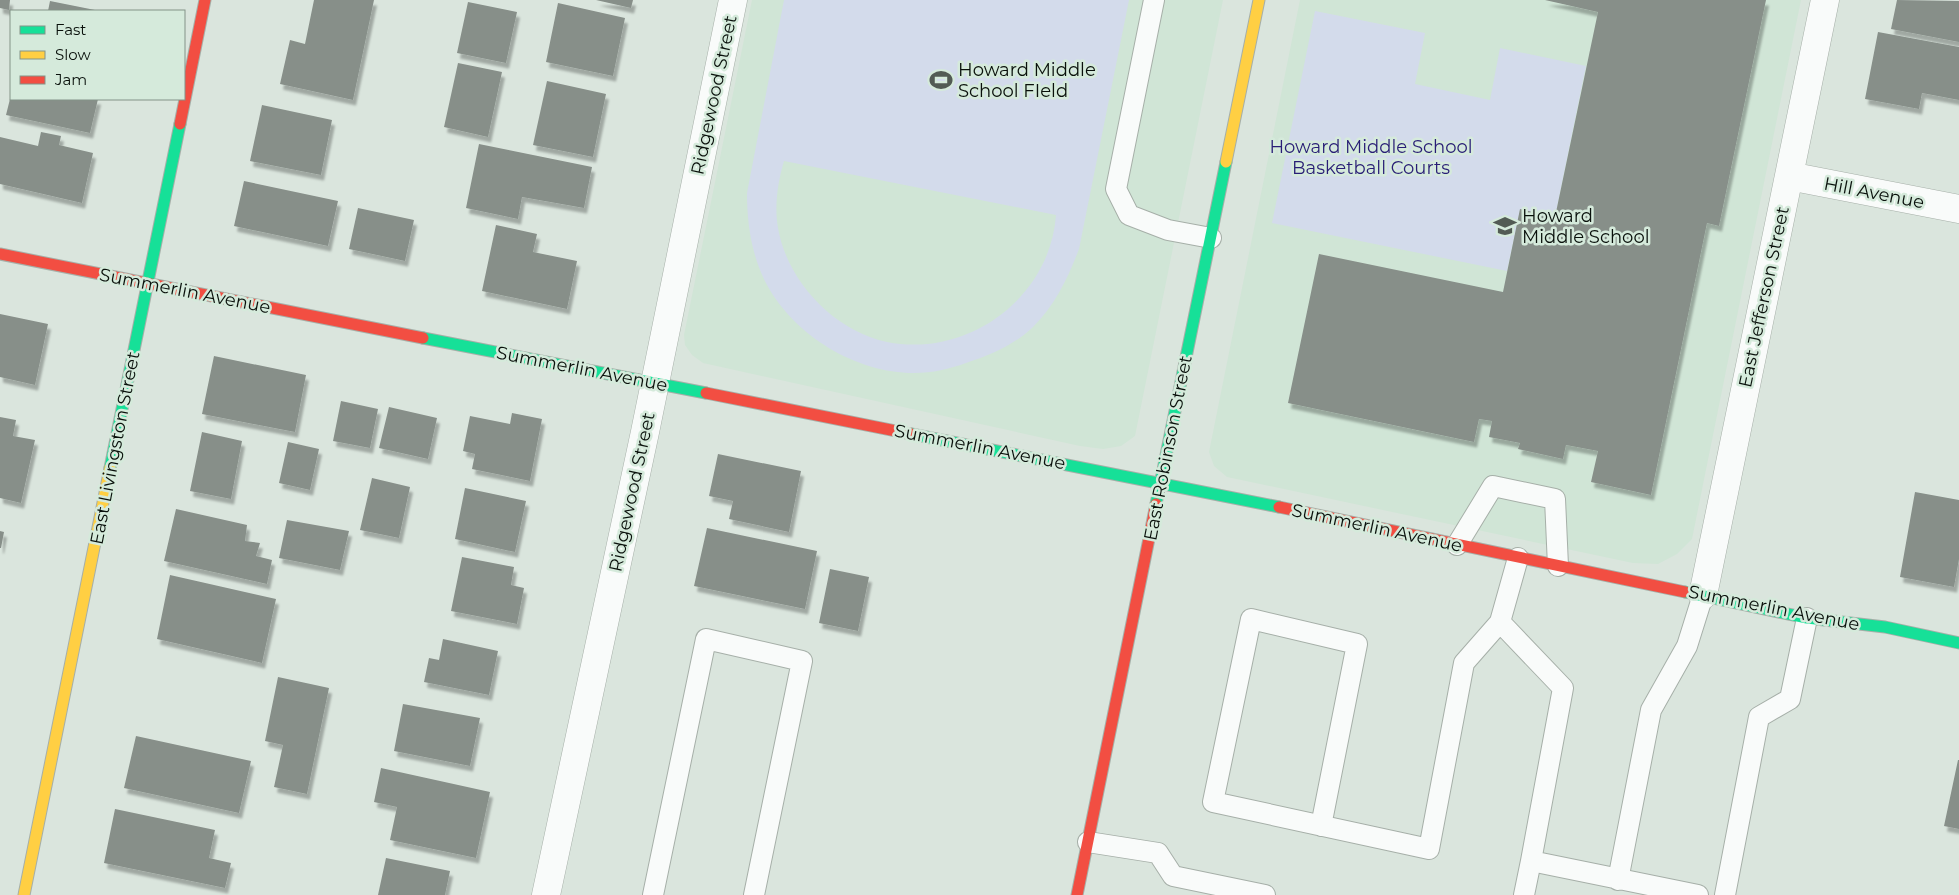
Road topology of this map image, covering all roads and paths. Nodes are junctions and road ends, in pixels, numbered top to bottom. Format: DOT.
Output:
graph roads {
  1 [pos="205,0"];
  2 [pos="734,0"];
  3 [pos="1154,0"];
  4 [pos="1259,0"];
  5 [pos="1824,0"];
  6 [pos="185,99"];
  7 [pos="185,100"];
  8 [pos="1789,176"];
  9 [pos="1959,209"];
  10 [pos="1211,238"];
  11 [pos="0,254"];
  12 [pos="148,283"];
  13 [pos="655,383"];
  14 [pos="1161,484"];
  15 [pos="1457,546"];
  16 [pos="1518,558"];
  17 [pos="1558,566"];
  18 [pos="1703,595"];
  19 [pos="1807,618"];
  20 [pos="1500,622"];
  21 [pos="1959,643"];
  22 [pos="1321,826"];
  23 [pos="1088,842"];
  24 [pos="1530,861"];
  25 [pos="1618,880"];
  26 [pos="24,895"];
  27 [pos="546,895"];
  28 [pos="653,895"];
  29 [pos="754,895"];
  30 [pos="1077,895"];
  31 [pos="1265,895"];
  32 [pos="1524,895"];
  33 [pos="1698,895"];
  34 [pos="1725,895"];
  1 -- 6 [label="street, East Livingston Street"];
  2 -- 13 [label="street, Ridgewood Street"];
  3 -- 10 [label="lane"];
  4 -- 10 [label="street, East Robinson Street"];
  5 -- 8 [label="street, East Jefferson Street"];
  7 -- 12 [label="street, East Livingston Street"];
  8 -- 9 [label="street, Hill Avenue"];
  8 -- 18 [label="street, East Jefferson Street"];
  10 -- 14 [label="street, East Robinson Street"];
  11 -- 12 [label="street, Summerlin Avenue"];
  12 -- 13 [label="street, Summerlin Avenue"];
  12 -- 26 [label="street, East Livingston Street"];
  13 -- 14 [label="street, Summerlin Avenue"];
  13 -- 27 [label="street, Ridgewood Street"];
  14 -- 15 [label="street, Summerlin Avenue"];
  14 -- 23 [label="street, East Robinson Street"];
  15 -- 16 [label="street, Summerlin Avenue"];
  15 -- 17 [label="lane"];
  16 -- 17 [label="street, Summerlin Avenue"];
  16 -- 20 [label="lane"];
  17 -- 18 [label="street, Summerlin Avenue"];
  18 -- 19 [label="street, Summerlin Avenue"];
  18 -- 25 [label="lane"];
  19 -- 21 [label="street, Summerlin Avenue"];
  19 -- 34 [label="lane"];
  20 -- 22 [label="lane"];
  20 -- 24 [label="lane"];
  22 -- 22 [label="lane"];
  23 -- 30 [label="street, East Robinson Street"];
  23 -- 31 [label="lane"];
  24 -- 25 [label="lane"];
  24 -- 32 [label="lane"];
  25 -- 33 [label="lane"];
  28 -- 29 [label="lane"];
}
